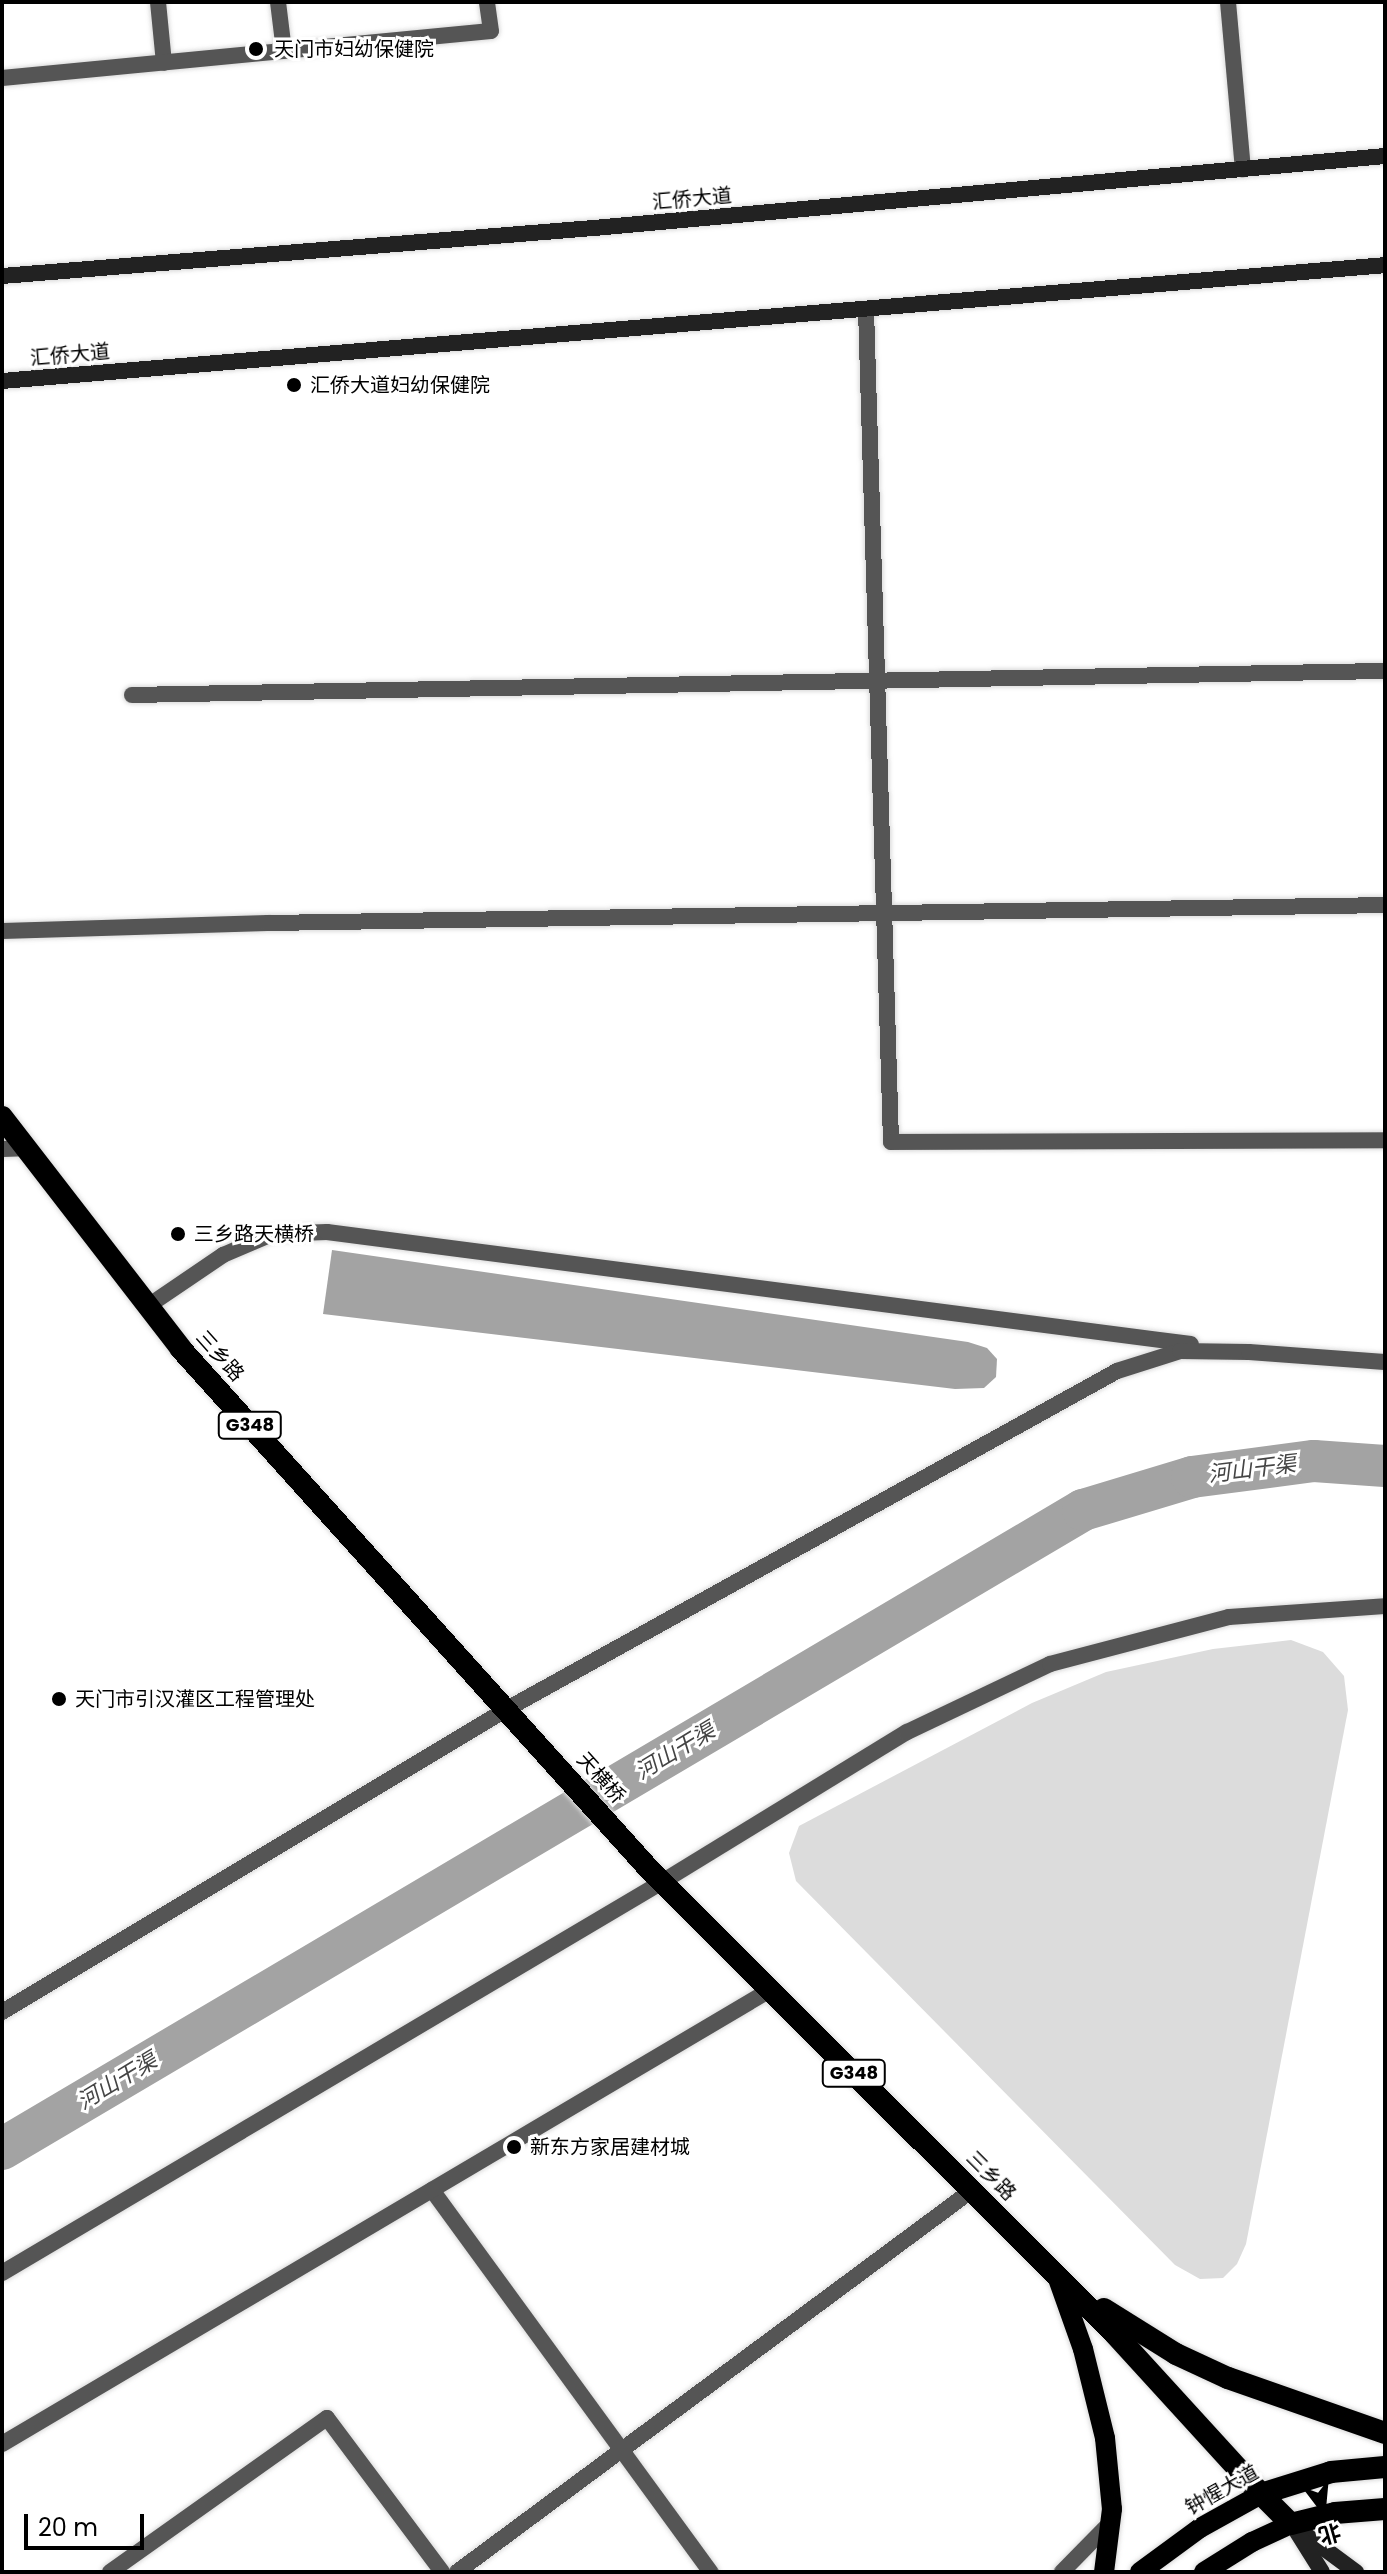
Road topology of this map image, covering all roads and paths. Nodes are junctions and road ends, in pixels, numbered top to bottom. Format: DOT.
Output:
graph roads {
  1 [pos="158,2"];
  2 [pos="278,2"];
  3 [pos="487,2"];
  4 [pos="1228,2"];
  5 [pos="284,51"];
  6 [pos="164,63"];
  7 [pos="2,78"];
  8 [pos="1385,156"];
  9 [pos="1243,169"];
  10 [pos="1385,265"];
  11 [pos="2,276"];
  12 [pos="866,309"];
  13 [pos="3,382"];
  14 [pos="1385,671"];
  15 [pos="877,680"];
  16 [pos="132,695"];
  17 [pos="1385,905"];
  18 [pos="884,914"];
  19 [pos="2,931"];
  20 [pos="2,1117"];
  21 [pos="1385,1140"];
  22 [pos="25,1148"];
  23 [pos="2,1149"];
  24 [pos="148,1306"];
  25 [pos="1249,1352"];
  26 [pos="1385,1362"];
  27 [pos="1385,1606"];
  28 [pos="511,1714"];
  29 [pos="656,1876"];
  30 [pos="770,1990"];
  31 [pos="2,2012"];
  32 [pos="432,2190"];
  33 [pos="971,2191"];
  34 [pos="2,2273"];
  35 [pos="1057,2276"];
  36 [pos="1385,2433"];
  37 [pos="2,2444"];
  38 [pos="622,2450"];
  39 [pos="1385,2467"];
  40 [pos="1261,2494"];
  41 [pos="1385,2509"];
  42 [pos="1111,2522"];
  43 [pos="1291,2524"];
  44 [pos="110,2572"];
  45 [pos="442,2572"];
  46 [pos="457,2572"];
  47 [pos="711,2572"];
  48 [pos="1062,2572"];
  49 [pos="1104,2572"];
  50 [pos="1140,2572"];
  51 [pos="1204,2572"];
  52 [pos="1322,2572"];
  53 [pos="1356,2572"];
  1 -- 6 [label="street"];
  2 -- 5 [label="street"];
  3 -- 5 [label="street"];
  4 -- 9 [label="street"];
  5 -- 6 [label="street"];
  6 -- 7 [label="street"];
  8 -- 9 [label="main road, 汇侨大道"];
  9 -- 11 [label="main road, 汇侨大道"];
  10 -- 12 [label="main road, 汇侨大道"];
  12 -- 13 [label="main road, 汇侨大道"];
  12 -- 15 [label="street"];
  14 -- 15 [label="street"];
  15 -- 16 [label="street"];
  15 -- 18 [label="street"];
  17 -- 18 [label="street"];
  18 -- 19 [label="street"];
  18 -- 21 [label="street"];
  20 -- 22 [label="highway, 三乡路 / G348"];
  22 -- 23 [label="street"];
  22 -- 24 [label="highway, 三乡路 / G348"];
  24 -- 25 [label="street"];
  24 -- 28 [label="highway, 三乡路 / G348"];
  25 -- 26 [label="street"];
  25 -- 28 [label="street"];
  27 -- 29 [label="street"];
  28 -- 29 [label="highway, 天横桥 / G348"];
  28 -- 31 [label="street"];
  29 -- 30 [label="highway, 三乡路 / G348"];
  29 -- 34 [label="street"];
  30 -- 32 [label="street"];
  30 -- 33 [label="highway, 三乡路 / G348"];
  32 -- 37 [label="street"];
  32 -- 38 [label="street"];
  33 -- 35 [label="highway, 三乡路 / G348"];
  33 -- 38 [label="street"];
  35 -- 36 [label="highway"];
  35 -- 40 [label="highway, 三乡路 / G348"];
  35 -- 42 [label="main road"];
  38 -- 46 [label="street"];
  38 -- 47 [label="street"];
  39 -- 40 [label="highway, 钟惺大道"];
  40 -- 43 [label="highway, 三乡路 / G348"];
  40 -- 50 [label="main road, 钟惺大道"];
  41 -- 43 [label="highway"];
  42 -- 48 [label="street"];
  42 -- 49 [label="main road"];
  43 -- 51 [label="main road"];
  43 -- 52 [label="main road"];
  43 -- 53 [label="main road"];
  44 -- 45 [label="street"];
}
